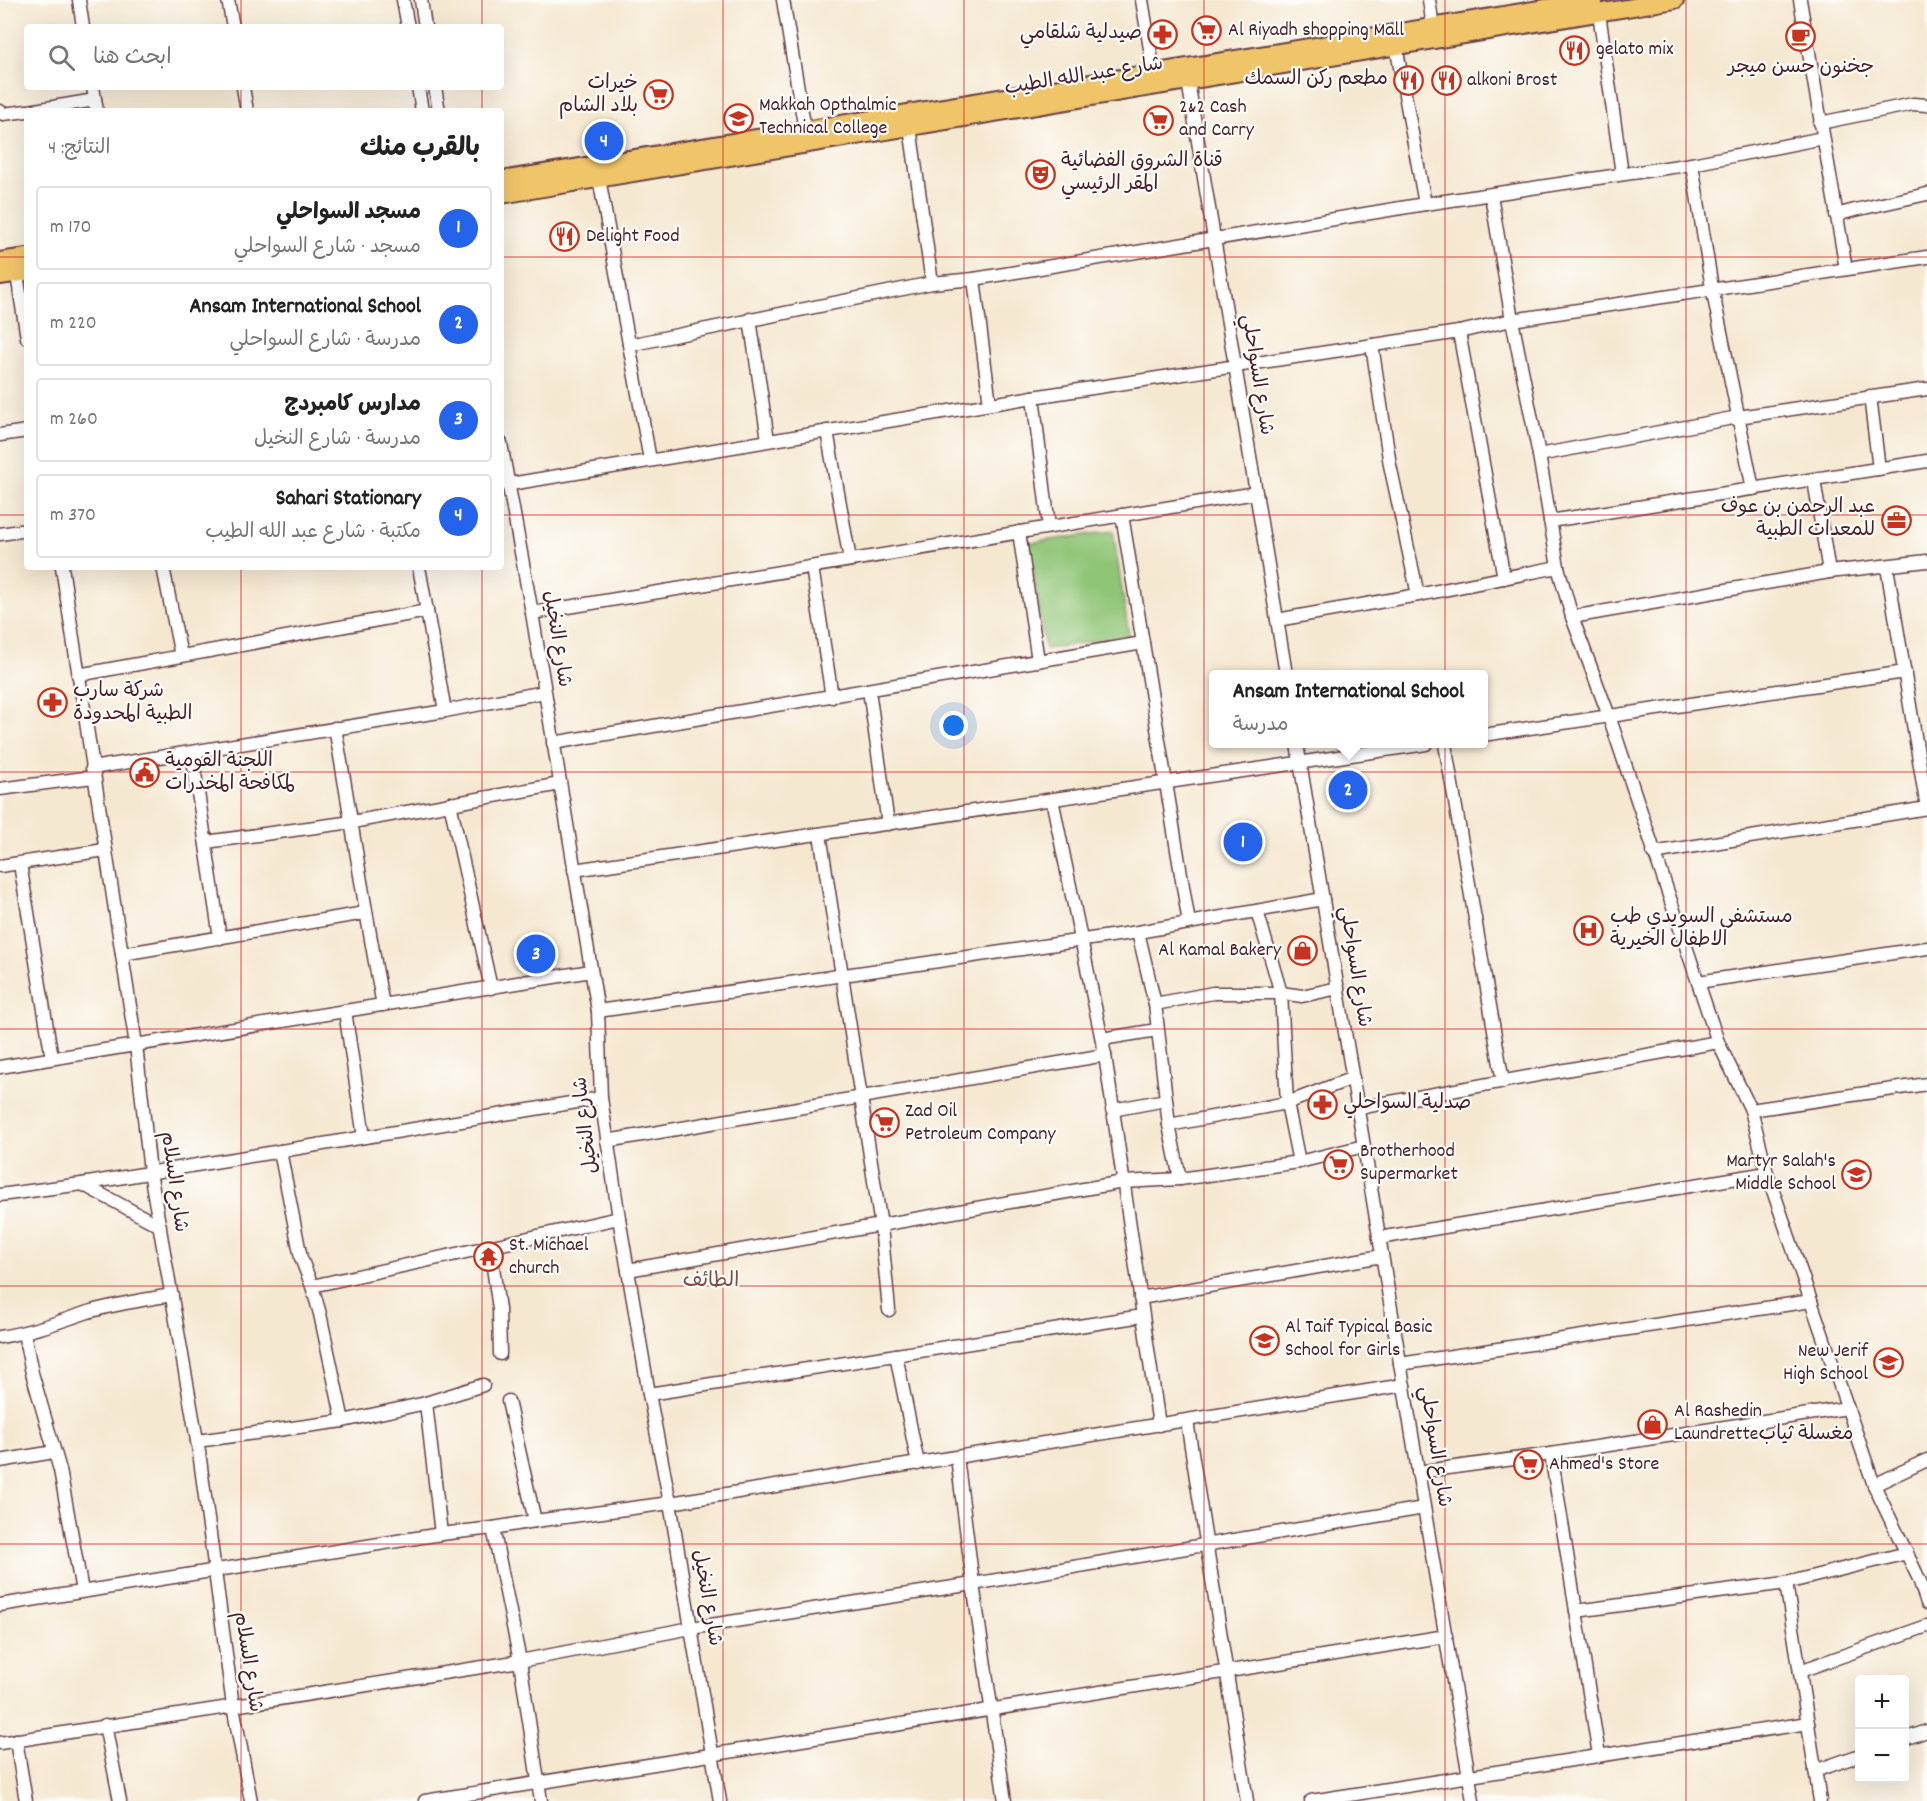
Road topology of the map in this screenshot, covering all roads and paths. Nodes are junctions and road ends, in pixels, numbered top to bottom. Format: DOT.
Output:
graph roads {
  1 [pos="79,0"];
  2 [pos="228,0"];
  3 [pos="403,0"];
  4 [pos="421,0"];
  5 [pos="783,0"];
  6 [pos="1142,0"];
  7 [pos="1429,0"];
  8 [pos="1675,0"];
  9 [pos="1800,0"];
  10 [pos="1597,6"];
  11 [pos="83,24"];
  12 [pos="232,24"];
  13 [pos="407,24"];
  14 [pos="425,24"];
  15 [pos="1434,27"];
  16 [pos="1395,40"];
  17 [pos="1187,75"];
  18 [pos="1155,79"];
  19 [pos="93,90"];
  20 [pos="244,90"];
  21 [pos="418,90"];
  22 [pos="436,90"];
  23 [pos="1927,105"];
  24 [pos="96,106"];
  25 [pos="69,108"];
  26 [pos="246,108"];
  27 [pos="422,108"];
  28 [pos="438,108"];
  29 [pos="0,111"];
  30 [pos="24,111"];
  31 [pos="1820,123"];
  32 [pos="910,127"];
  33 [pos="805,130"];
  34 [pos="1823,138"];
  35 [pos="680,158"];
  36 [pos="1692,164"];
  37 [pos="1622,174"];
  38 [pos="599,178"];
  39 [pos="504,180"];
  40 [pos="504,194"];
  41 [pos="1927,194"];
  42 [pos="1491,195"];
  43 [pos="1425,204"];
  44 [pos="1836,215"];
  45 [pos="1214,240"];
  46 [pos="1927,257"];
  47 [pos="17,264"];
  48 [pos="1846,269"];
  49 [pos="0,276"];
  50 [pos="974,279"];
  51 [pos="932,283"];
  52 [pos="1712,288"];
  53 [pos="24,316"];
  54 [pos="750,319"];
  55 [pos="1512,320"];
  56 [pos="1459,332"];
  57 [pos="628,345"];
  58 [pos="1372,345"];
  59 [pos="1235,367"];
  60 [pos="1927,389"];
  61 [pos="1870,396"];
  62 [pos="1033,397"];
  63 [pos="990,404"];
  64 [pos="1738,417"];
  65 [pos="24,431"];
  66 [pos="827,431"];
  67 [pos="0,435"];
  68 [pos="768,440"];
  69 [pos="1539,455"];
  70 [pos="504,456"];
  71 [pos="650,460"];
  72 [pos="1927,461"];
  73 [pos="1879,469"];
  74 [pos="1814,480"];
  75 [pos="510,484"];
  76 [pos="1753,489"];
  77 [pos="1256,493"];
  78 [pos="1122,515"];
  79 [pos="1550,521"];
  80 [pos="1049,527"];
  81 [pos="24,530"];
  82 [pos="1019,532"];
  83 [pos="0,534"];
  84 [pos="850,560"];
  85 [pos="1927,561"];
  86 [pos="812,567"];
  87 [pos="1558,567"];
  88 [pos="1887,567"];
  89 [pos="62,570"];
  90 [pos="164,570"];
  91 [pos="420,570"];
  92 [pos="1829,572"];
  93 [pos="1504,578"];
  94 [pos="1418,595"];
  95 [pos="427,611"];
  96 [pos="532,614"];
  97 [pos="1572,617"];
  98 [pos="1277,620"];
  99 [pos="1143,643"];
  100 [pos="181,656"];
  101 [pos="1038,661"];
  102 [pos="1285,670"];
  103 [pos="1905,672"];
  104 [pos="78,675"];
  105 [pos="869,690"];
  106 [pos="544,692"];
  107 [pos="832,697"];
  108 [pos="444,711"];
  109 [pos="1609,716"];
  110 [pos="335,728"];
  111 [pos="1488,734"];
  112 [pos="553,743"];
  113 [pos="1298,748"];
  114 [pos="1398,748"];
  115 [pos="1446,748"];
  116 [pos="192,753"];
  117 [pos="1300,762"];
  118 [pos="93,773"];
  119 [pos="1166,782"];
  120 [pos="560,784"];
  121 [pos="0,789"];
  122 [pos="1052,799"];
  123 [pos="450,803"];
  124 [pos="1927,808"];
  125 [pos="352,822"];
  126 [pos="888,824"];
  127 [pos="820,834"];
  128 [pos="206,842"];
  129 [pos="105,850"];
  130 [pos="1653,853"];
  131 [pos="20,864"];
  132 [pos="0,866"];
  133 [pos="574,870"];
  134 [pos="1323,899"];
  135 [pos="1257,911"];
  136 [pos="364,913"];
  137 [pos="1189,923"];
  138 [pos="1138,932"];
  139 [pos="220,938"];
  140 [pos="1080,940"];
  141 [pos="1927,948"];
  142 [pos="122,954"];
  143 [pos="591,971"];
  144 [pos="842,974"];
  145 [pos="1698,982"];
  146 [pos="491,987"];
  147 [pos="1338,988"];
  148 [pos="1281,993"];
  149 [pos="1155,1004"];
  150 [pos="383,1005"];
  151 [pos="345,1011"];
  152 [pos="598,1011"];
  153 [pos="1157,1030"];
  154 [pos="1102,1039"];
  155 [pos="1718,1042"];
  156 [pos="136,1045"];
  157 [pos="1105,1055"];
  158 [pos="52,1058"];
  159 [pos="0,1066"];
  160 [pos="1353,1078"];
  161 [pos="1503,1082"];
  162 [pos="1927,1083"];
  163 [pos="861,1097"];
  164 [pos="601,1098"];
  165 [pos="1166,1100"];
  166 [pos="1287,1102"];
  167 [pos="1358,1108"];
  168 [pos="1113,1110"];
  169 [pos="1750,1110"];
  170 [pos="1169,1125"];
  171 [pos="364,1137"];
  172 [pos="607,1141"];
  173 [pos="1364,1146"];
  174 [pos="280,1150"];
  175 [pos="1299,1162"];
  176 [pos="150,1173"];
  177 [pos="1767,1173"];
  178 [pos="1180,1179"];
  179 [pos="1123,1182"];
  180 [pos="82,1184"];
  181 [pos="0,1195"];
  182 [pos="619,1218"];
  183 [pos="160,1226"];
  184 [pos="881,1226"];
  185 [pos="1380,1238"];
  186 [pos="490,1246"];
  187 [pos="1382,1256"];
  188 [pos="628,1270"];
  189 [pos="312,1286"];
  190 [pos="172,1295"];
  191 [pos="1140,1298"];
  192 [pos="1811,1301"];
  193 [pos="889,1310"];
  194 [pos="1142,1316"];
  195 [pos="24,1334"];
  196 [pos="0,1337"];
  197 [pos="500,1354"];
  198 [pos="896,1355"];
  199 [pos="1400,1364"];
  200 [pos="483,1385"];
  201 [pos="1404,1385"];
  202 [pos="649,1394"];
  203 [pos="508,1401"];
  204 [pos="426,1403"];
  205 [pos="1847,1408"];
  206 [pos="343,1421"];
  207 [pos="1187,1421"];
  208 [pos="1159,1425"];
  209 [pos="197,1441"];
  210 [pos="54,1452"];
  211 [pos="1551,1454"];
  212 [pos="957,1458"];
  213 [pos="1927,1460"];
  214 [pos="0,1461"];
  215 [pos="918,1464"];
  216 [pos="1418,1472"];
  217 [pos="1874,1485"];
  218 [pos="670,1503"];
  219 [pos="1424,1508"];
  220 [pos="535,1521"];
  221 [pos="493,1528"];
  222 [pos="441,1534"];
  223 [pos="1207,1545"];
  224 [pos="1907,1553"];
  225 [pos="213,1569"];
  226 [pos="1923,1578"];
  227 [pos="1786,1583"];
  228 [pos="973,1584"];
  229 [pos="82,1591"];
  230 [pos="1927,1603"];
  231 [pos="0,1605"];
  232 [pos="1576,1611"];
  233 [pos="1927,1626"];
  234 [pos="691,1628"];
  235 [pos="1446,1636"];
  236 [pos="520,1661"];
  237 [pos="1800,1671"];
  238 [pos="1227,1672"];
  239 [pos="233,1706"];
  240 [pos="992,1708"];
  241 [pos="1808,1723"];
  242 [pos="105,1725"];
  243 [pos="1927,1731"];
  244 [pos="1909,1738"];
  245 [pos="16,1740"];
  246 [pos="0,1743"];
  247 [pos="714,1755"];
  248 [pos="1599,1755"];
  249 [pos="1855,1757"];
  250 [pos="1815,1771"];
  251 [pos="1468,1775"];
  252 [pos="539,1783"];
  253 [pos="27,1801"];
  254 [pos="120,1801"];
  255 [pos="251,1801"];
  256 [pos="424,1801"];
  257 [pos="541,1801"];
  258 [pos="720,1801"];
  259 [pos="1005,1801"];
  260 [pos="1247,1801"];
  261 [pos="1311,1801"];
  262 [pos="1473,1801"];
  263 [pos="1820,1801"];
  1 -- 11 [label="street"];
  2 -- 12 [label="street"];
  3 -- 13 [label="street"];
  4 -- 14 [label="street"];
  5 -- 33 [label="street"];
  6 -- 18 [label="street"];
  7 -- 15 [label="street"];
  8 -- 10 [label="main road, شارع عبد الله الطيب"];
  9 -- 31 [label="street"];
  10 -- 15 [label="main road, شارع عبد الله الطيب"];
  10 -- 16 [label="main road, شارع عبد الله الطيب"];
  10 -- 37 [label="street"];
  15 -- 16 [label="main road, شارع عبد الله الطيب"];
  16 -- 17 [label="main road, شارع عبد الله الطيب"];
  16 -- 43 [label="street"];
  17 -- 18 [label="main road, شارع عبد الله الطيب"];
  17 -- 45 [label="street, شارع السواحلي"];
  18 -- 32 [label="main road, شارع عبد الله الطيب"];
  18 -- 33 [label="main road, شارع عبد الله الطيب"];
  19 -- 24 [label="street"];
  20 -- 26 [label="street"];
  21 -- 27 [label="street"];
  22 -- 28 [label="street"];
  23 -- 31 [label="street"];
  24 -- 25 [label="street"];
  29 -- 30 [label="street"];
  31 -- 34 [label="street"];
  32 -- 35 [label="main road, شارع عبد الله الطيب"];
  32 -- 51 [label="street"];
  33 -- 35 [label="main road, شارع عبد الله الطيب"];
  34 -- 36 [label="street"];
  34 -- 44 [label="street"];
  35 -- 38 [label="main road, شارع عبد الله الطيب"];
  35 -- 39 [label="main road, شارع عبد الله الطيب"];
  36 -- 37 [label="street"];
  36 -- 52 [label="street"];
  37 -- 42 [label="street"];
  38 -- 40 [label="main road, شارع عبد الله الطيب"];
  38 -- 57 [label="street"];
  41 -- 44 [label="street"];
  42 -- 43 [label="street"];
  42 -- 55 [label="street"];
  43 -- 45 [label="street"];
  44 -- 48 [label="street"];
  45 -- 50 [label="street"];
  45 -- 59 [label="street, شارع السواحلي"];
  46 -- 48 [label="street"];
  47 -- 49 [label="main road"];
  47 -- 53 [label="street"];
  48 -- 52 [label="street"];
  50 -- 51 [label="street"];
  50 -- 63 [label="street"];
  51 -- 54 [label="street"];
  52 -- 55 [label="street"];
  52 -- 64 [label="street"];
  54 -- 57 [label="street"];
  54 -- 68 [label="street"];
  55 -- 56 [label="street"];
  55 -- 69 [label="street"];
  56 -- 58 [label="street"];
  56 -- 93 [label="street"];
  57 -- 71 [label="street"];
  58 -- 59 [label="street"];
  58 -- 94 [label="street"];
  59 -- 62 [label="street"];
  59 -- 77 [label="street, شارع السواحلي"];
  60 -- 61 [label="street"];
  61 -- 64 [label="street"];
  61 -- 73 [label="street"];
  62 -- 63 [label="street"];
  62 -- 80 [label="street"];
  63 -- 66 [label="street"];
  64 -- 69 [label="street"];
  64 -- 76 [label="street"];
  65 -- 67 [label="street"];
  66 -- 68 [label="street"];
  66 -- 84 [label="street"];
  68 -- 71 [label="street"];
  69 -- 79 [label="street"];
  70 -- 75 [label="street, شارع النخيل"];
  71 -- 75 [label="street"];
  72 -- 73 [label="street"];
  73 -- 74 [label="street"];
  74 -- 76 [label="street"];
  74 -- 92 [label="street"];
  75 -- 96 [label="street, شارع النخيل"];
  76 -- 79 [label="street"];
  77 -- 78 [label="street"];
  77 -- 98 [label="street, شارع السواحلي"];
  78 -- 80 [label="street"];
  78 -- 99 [label="street"];
  79 -- 87 [label="street"];
  80 -- 82 [label="street"];
  81 -- 83 [label="street"];
  82 -- 84 [label="street"];
  82 -- 101 [label="street"];
  84 -- 86 [label="street"];
  85 -- 88 [label="street"];
  86 -- 96 [label="street"];
  86 -- 107 [label="street"];
  87 -- 93 [label="street"];
  87 -- 97 [label="street"];
  88 -- 92 [label="street"];
  88 -- 103 [label="street"];
  89 -- 104 [label="street, شارع السلام"];
  90 -- 100 [label="street"];
  91 -- 95 [label="street"];
  92 -- 97 [label="street"];
  93 -- 94 [label="street"];
  94 -- 98 [label="street"];
  95 -- 100 [label="street"];
  95 -- 108 [label="street"];
  96 -- 106 [label="street, شارع النخيل"];
  97 -- 109 [label="street"];
  98 -- 102 [label="street, شارع السواحلي"];
  99 -- 101 [label="street"];
  99 -- 119 [label="street"];
  100 -- 104 [label="street"];
  101 -- 105 [label="street"];
  103 -- 109 [label="street"];
  103 -- 124 [label="street"];
  104 -- 118 [label="street, شارع السلام"];
  105 -- 107 [label="street"];
  105 -- 126 [label="street"];
  106 -- 108 [label="street"];
  106 -- 112 [label="street, شارع النخيل"];
  107 -- 112 [label="street"];
  108 -- 110 [label="street"];
  109 -- 111 [label="street"];
  109 -- 130 [label="street"];
  110 -- 116 [label="street"];
  110 -- 125 [label="street"];
  112 -- 120 [label="street, شارع النخيل"];
  113 -- 117 [label="street, شارع السواحلي"];
  114 -- 117 [label="street"];
  115 -- 161 [label="street"];
  116 -- 118 [label="street"];
  116 -- 128 [label="street"];
  117 -- 119 [label="street"];
  117 -- 134 [label="street, شارع السواحلي"];
  118 -- 121 [label="street"];
  118 -- 129 [label="street, شارع السلام"];
  119 -- 122 [label="street"];
  119 -- 137 [label="street"];
  120 -- 123 [label="street"];
  120 -- 133 [label="street, شارع النخيل"];
  122 -- 126 [label="street"];
  122 -- 140 [label="street"];
  123 -- 125 [label="street"];
  123 -- 146 [label="street"];
  124 -- 130 [label="street"];
  125 -- 128 [label="street"];
  125 -- 136 [label="street"];
  126 -- 127 [label="street"];
  127 -- 133 [label="street"];
  127 -- 144 [label="street"];
  128 -- 139 [label="street"];
  129 -- 131 [label="street"];
  129 -- 142 [label="street, شارع السلام"];
  130 -- 145 [label="street"];
  131 -- 132 [label="street"];
  131 -- 158 [label="street"];
  133 -- 143 [label="street, شارع النخيل"];
  134 -- 135 [label="street"];
  134 -- 147 [label="street, شارع السواحلي"];
  135 -- 137 [label="street"];
  135 -- 148 [label="street"];
  136 -- 139 [label="street"];
  136 -- 150 [label="street"];
  137 -- 138 [label="street"];
  138 -- 140 [label="street"];
  138 -- 149 [label="street"];
  139 -- 142 [label="street"];
  140 -- 144 [label="street"];
  140 -- 154 [label="street"];
  141 -- 145 [label="street"];
  142 -- 156 [label="street, شارع السلام"];
  143 -- 146 [label="street"];
  143 -- 152 [label="street, شارع النخيل"];
  144 -- 152 [label="street"];
  144 -- 163 [label="street"];
  145 -- 155 [label="street"];
  146 -- 150 [label="street"];
  147 -- 148 [label="street"];
  147 -- 160 [label="street, شارع السواحلي"];
  148 -- 149 [label="street"];
  148 -- 166 [label="street"];
  149 -- 153 [label="street"];
  150 -- 151 [label="street"];
  151 -- 156 [label="street"];
  151 -- 171 [label="street"];
  152 -- 164 [label="street, شارع النخيل"];
  153 -- 154 [label="street"];
  153 -- 165 [label="street"];
  154 -- 157 [label="street"];
  155 -- 161 [label="street"];
  155 -- 169 [label="street"];
  156 -- 158 [label="street"];
  156 -- 176 [label="street, شارع السلام"];
  157 -- 163 [label="street"];
  157 -- 168 [label="street"];
  158 -- 159 [label="street"];
  160 -- 166 [label="street"];
  160 -- 167 [label="street, شارع السواحلي"];
  161 -- 167 [label="street"];
  162 -- 169 [label="street"];
  163 -- 172 [label="street"];
  163 -- 184 [label="street"];
  164 -- 171 [label="street"];
  164 -- 172 [label="street, شارع النخيل"];
  165 -- 168 [label="street"];
  165 -- 170 [label="street"];
  166 -- 170 [label="street"];
  166 -- 175 [label="street"];
  167 -- 173 [label="street, شارع السواحلي"];
  168 -- 179 [label="street"];
  169 -- 177 [label="street"];
  170 -- 178 [label="street"];
  171 -- 174 [label="street"];
  172 -- 182 [label="street, شارع النخيل"];
  173 -- 175 [label="street"];
  173 -- 185 [label="street, شارع السواحلي"];
  174 -- 176 [label="street"];
  174 -- 189 [label="street"];
  175 -- 178 [label="street"];
  176 -- 180 [label="street"];
  176 -- 183 [label="street, شارع السلام"];
  177 -- 185 [label="street"];
  177 -- 192 [label="street"];
  178 -- 179 [label="street"];
  179 -- 184 [label="street"];
  179 -- 191 [label="street"];
  180 -- 181 [label="street"];
  180 -- 183 [label="street"];
  182 -- 186 [label="street"];
  182 -- 188 [label="street, شارع النخيل"];
  183 -- 190 [label="street, شارع السلام"];
  184 -- 188 [label="street"];
  184 -- 193 [label="street"];
  185 -- 187 [label="street, شارع السواحلي"];
  186 -- 189 [label="street"];
  186 -- 197 [label="street"];
  187 -- 191 [label="street"];
  187 -- 199 [label="street, شارع السواحلي"];
  188 -- 202 [label="street, شارع النخيل"];
  189 -- 206 [label="street"];
  190 -- 195 [label="street"];
  190 -- 209 [label="street, شارع السلام"];
  191 -- 194 [label="street"];
  192 -- 199 [label="street"];
  192 -- 205 [label="street"];
  194 -- 198 [label="street"];
  194 -- 208 [label="street"];
  195 -- 196 [label="street"];
  195 -- 210 [label="street"];
  198 -- 202 [label="street"];
  198 -- 215 [label="street"];
  199 -- 201 [label="street, شارع السواحلي"];
  200 -- 204 [label="street"];
  201 -- 207 [label="street"];
  201 -- 216 [label="street, شارع السواحلي"];
  202 -- 218 [label="street, شارع النخيل"];
  203 -- 220 [label="street"];
  204 -- 206 [label="street"];
  204 -- 222 [label="street"];
  205 -- 211 [label="street"];
  205 -- 217 [label="street"];
  206 -- 209 [label="street"];
  207 -- 208 [label="street"];
  207 -- 223 [label="street"];
  208 -- 212 [label="street"];
  209 -- 225 [label="street, شارع السلام"];
  210 -- 214 [label="street"];
  210 -- 229 [label="street"];
  211 -- 216 [label="street"];
  211 -- 232 [label="street"];
  212 -- 215 [label="street"];
  212 -- 228 [label="street"];
  213 -- 217 [label="street"];
  215 -- 218 [label="street"];
  216 -- 219 [label="street, شارع السواحلي"];
  217 -- 224 [label="street"];
  218 -- 220 [label="street"];
  218 -- 234 [label="street, شارع النخيل"];
  219 -- 223 [label="street"];
  219 -- 235 [label="street, شارع السواحلي"];
  220 -- 221 [label="street"];
  221 -- 222 [label="street"];
  221 -- 236 [label="street"];
  222 -- 225 [label="street"];
  223 -- 228 [label="street"];
  223 -- 238 [label="street"];
  224 -- 226 [label="street"];
  224 -- 227 [label="street"];
  225 -- 229 [label="street"];
  225 -- 239 [label="street, شارع السلام"];
  226 -- 230 [label="street"];
  227 -- 232 [label="street"];
  227 -- 237 [label="street"];
  228 -- 234 [label="street"];
  228 -- 240 [label="street"];
  229 -- 231 [label="street"];
  232 -- 248 [label="street"];
  233 -- 237 [label="street"];
  234 -- 236 [label="street"];
  234 -- 247 [label="street, شارع النخيل"];
  235 -- 238 [label="street"];
  235 -- 251 [label="street, شارع السواحلي"];
  236 -- 239 [label="street"];
  236 -- 252 [label="street"];
  237 -- 241 [label="street"];
  238 -- 240 [label="street"];
  238 -- 260 [label="street"];
  239 -- 242 [label="street"];
  239 -- 255 [label="street, شارع السلام"];
  240 -- 247 [label="street"];
  240 -- 259 [label="street"];
  241 -- 248 [label="street"];
  241 -- 250 [label="street"];
  242 -- 245 [label="street"];
  242 -- 254 [label="street"];
  243 -- 244 [label="street"];
  245 -- 246 [label="street"];
  245 -- 253 [label="street"];
  247 -- 252 [label="street"];
  247 -- 258 [label="street, شارع النخيل"];
  248 -- 251 [label="street"];
  249 -- 250 [label="street"];
  250 -- 263 [label="street"];
  251 -- 261 [label="street"];
  251 -- 262 [label="street, شارع السواحلي"];
  252 -- 256 [label="street"];
  252 -- 257 [label="street"];
}
